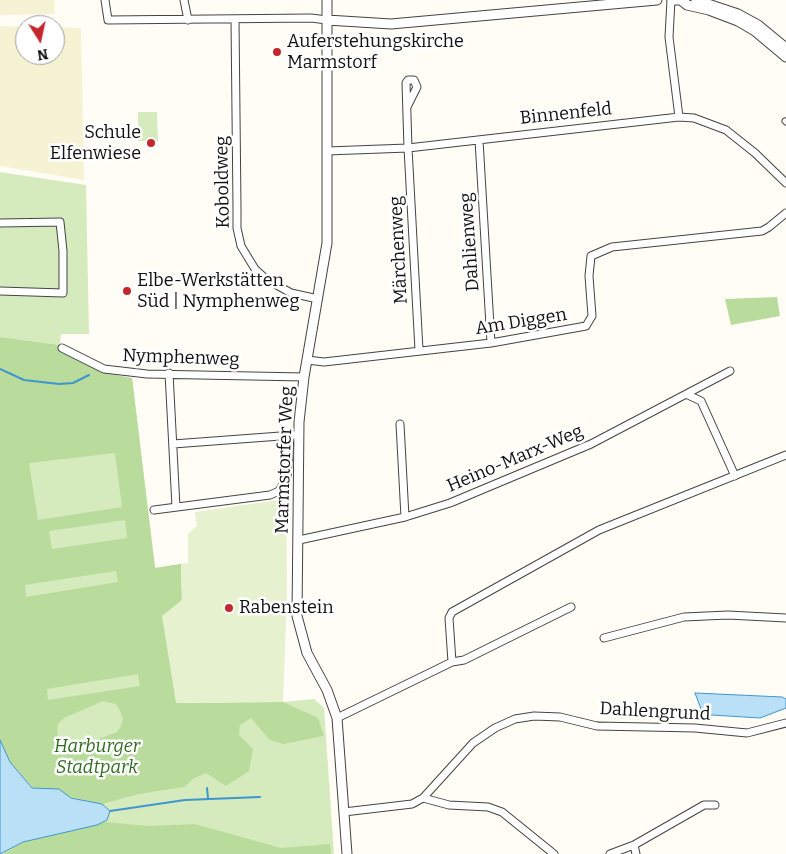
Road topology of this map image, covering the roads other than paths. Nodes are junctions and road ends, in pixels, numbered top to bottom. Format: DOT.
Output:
graph roads {
  1 [pos="105,0"];
  2 [pos="184,0"];
  3 [pos="327,0"];
  4 [pos="656,0"];
  5 [pos="672,0"];
  6 [pos="684,0"];
  7 [pos="696,0"];
  8 [pos="235,19"];
  9 [pos="188,20"];
  10 [pos="327,20"];
  11 [pos="786,48"];
  12 [pos="786,57"];
  13 [pos="407,106"];
  14 [pos="679,117"];
  15 [pos="479,140"];
  16 [pos="408,148"];
  17 [pos="327,151"];
  18 [pos="786,183"];
  19 [pos="786,213"];
  20 [pos="0,223"];
  21 [pos="0,291"];
  22 [pos="318,299"];
  23 [pos="491,343"];
  24 [pos="62,348"];
  25 [pos="419,350"];
  26 [pos="306,360"];
  27 [pos="730,371"];
  28 [pos="169,373"];
  29 [pos="304,377"];
  30 [pos="688,395"];
  31 [pos="400,424"];
  32 [pos="294,435"];
  33 [pos="173,444"];
  34 [pos="786,455"];
  35 [pos="735,476"];
  36 [pos="176,508"];
  37 [pos="154,510"];
  38 [pos="405,517"];
  39 [pos="299,540"];
  40 [pos="571,607"];
  41 [pos="786,618"];
  42 [pos="604,638"];
  43 [pos="452,662"];
  44 [pos="337,718"];
  45 [pos="786,723"];
  46 [pos="423,798"];
  47 [pos="715,805"];
  48 [pos="344,812"];
  49 [pos="634,845"];
  50 [pos="347,854"];
  51 [pos="554,854"];
  52 [pos="610,854"];
  53 [pos="636,854"];
  1 -- 9 [label="street"];
  2 -- 9 [label="street"];
  3 -- 10 [label="street, Marmstorfer Weg"];
  4 -- 10 [label="street"];
  5 -- 6 [label="street"];
  5 -- 14 [label="street"];
  6 -- 12 [label="street"];
  7 -- 11 [label="street"];
  8 -- 9 [label="street"];
  8 -- 10 [label="street"];
  8 -- 22 [label="street, Koboldweg"];
  10 -- 17 [label="street, Marmstorfer Weg"];
  13 -- 16 [label="street, Märchenweg"];
  14 -- 15 [label="street, Binnenfeld"];
  14 -- 18 [label="street, Binnenfeld"];
  15 -- 16 [label="street, Binnenfeld"];
  15 -- 23 [label="street, Dahlienweg"];
  16 -- 17 [label="street, Binnenfeld"];
  16 -- 25 [label="street, Märchenweg"];
  17 -- 22 [label="street, Marmstorfer Weg"];
  19 -- 23 [label="street, Am Diggen"];
  20 -- 21 [label="street"];
  22 -- 26 [label="street, Marmstorfer Weg"];
  23 -- 25 [label="street, Am Diggen"];
  24 -- 28 [label="street, Nymphenweg"];
  25 -- 26 [label="street, Am Diggen"];
  26 -- 29 [label="street, Marmstorfer Weg"];
  27 -- 30 [label="street, Heino-Marx-Weg"];
  28 -- 29 [label="street, Nymphenweg"];
  28 -- 33 [label="street"];
  29 -- 32 [label="street, Marmstorfer Weg"];
  30 -- 35 [label="street"];
  30 -- 38 [label="street, Heino-Marx-Weg"];
  31 -- 38 [label="street"];
  32 -- 33 [label="street"];
  32 -- 36 [label="street, Marmstorfer Weg"];
  32 -- 39 [label="street, Marmstorfer Weg"];
  33 -- 36 [label="street"];
  34 -- 35 [label="street"];
  35 -- 43 [label="street"];
  36 -- 37 [label="street"];
  38 -- 39 [label="street, Heino-Marx-Weg"];
  39 -- 44 [label="street, Marmstorfer Weg"];
  40 -- 43 [label="street"];
  41 -- 42 [label="street"];
  43 -- 44 [label="street"];
  44 -- 48 [label="street, Marmstorfer Weg"];
  45 -- 46 [label="street, Dahlengrund"];
  46 -- 48 [label="street, Dahlengrund"];
  46 -- 51 [label="street"];
  47 -- 49 [label="street"];
  48 -- 50 [label="street, Marmstorfer Weg"];
  49 -- 52 [label="street"];
  49 -- 53 [label="street"];
}
